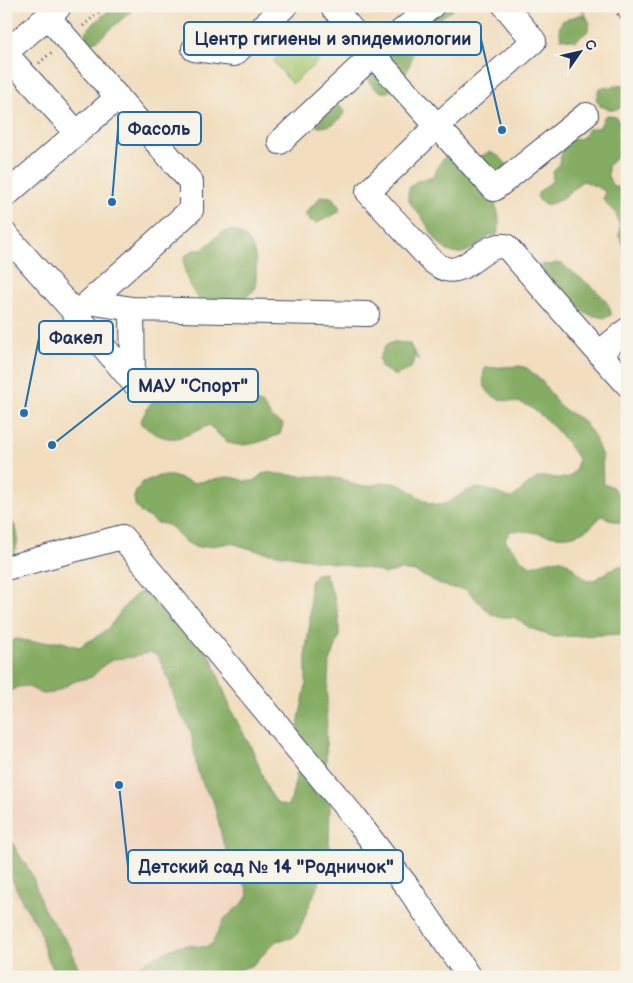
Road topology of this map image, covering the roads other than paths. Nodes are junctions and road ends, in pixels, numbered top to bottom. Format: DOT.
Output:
graph roads {
  1 [pos="285,6"];
  2 [pos="332,6"];
  3 [pos="432,6"];
  4 [pos="504,6"];
  5 [pos="54,12"];
  6 [pos="194,49"];
  7 [pos="6,53"];
  8 [pos="373,55"];
  9 [pos="118,96"];
  10 [pos="586,115"];
  11 [pos="437,126"];
  12 [pos="76,133"];
  13 [pos="280,142"];
  14 [pos="6,195"];
  15 [pos="6,235"];
  16 [pos="83,308"];
  17 [pos="132,309"];
  18 [pos="367,314"];
  19 [pos="627,330"];
  20 [pos="599,353"];
  21 [pos="627,384"];
  22 [pos="6,568"];
  23 [pos="469,977"];
  1 -- 6 [label="street"];
  2 -- 8 [label="street"];
  3 -- 8 [label="street"];
  4 -- 11 [label="street"];
  5 -- 7 [label="street"];
  5 -- 9 [label="street"];
  7 -- 12 [label="street"];
  8 -- 11 [label="street"];
  8 -- 13 [label="street"];
  9 -- 12 [label="street"];
  9 -- 16 [label="street"];
  10 -- 11 [label="street"];
  11 -- 20 [label="street"];
  12 -- 14 [label="street"];
  15 -- 16 [label="street"];
  16 -- 17 [label="street"];
  16 -- 17 [label="street"];
  17 -- 18 [label="street"];
  19 -- 20 [label="street"];
  20 -- 21 [label="street"];
  22 -- 23 [label="street"];
}
